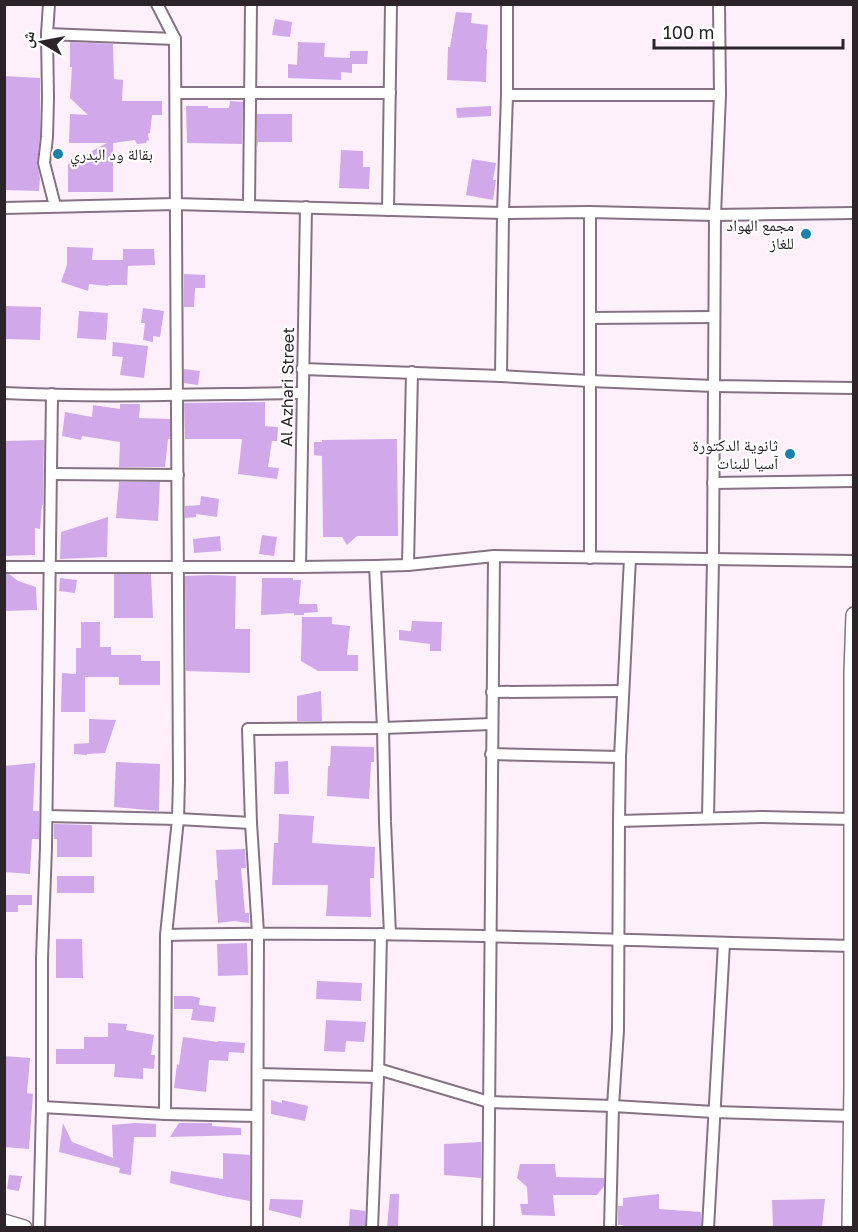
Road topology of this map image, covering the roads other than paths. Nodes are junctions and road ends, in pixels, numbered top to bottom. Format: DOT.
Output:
graph roads {
  1 [pos="49,4"];
  2 [pos="157,4"];
  3 [pos="251,4"];
  4 [pos="392,4"];
  5 [pos="507,4"];
  6 [pos="719,4"];
  7 [pos="47,34"];
  8 [pos="175,39"];
  9 [pos="176,93"];
  10 [pos="250,93"];
  11 [pos="390,93"];
  12 [pos="507,95"];
  13 [pos="720,95"];
  14 [pos="175,204"];
  15 [pos="55,206"];
  16 [pos="249,206"];
  17 [pos="306,207"];
  18 [pos="4,208"];
  19 [pos="388,210"];
  20 [pos="590,212"];
  21 [pos="503,213"];
  22 [pos="854,213"];
  23 [pos="715,215"];
  24 [pos="714,317"];
  25 [pos="590,318"];
  26 [pos="302,369"];
  27 [pos="412,372"];
  28 [pos="501,376"];
  29 [pos="591,381"];
  30 [pos="714,386"];
  31 [pos="854,388"];
  32 [pos="4,393"];
  33 [pos="302,393"];
  34 [pos="52,394"];
  35 [pos="177,395"];
  36 [pos="51,474"];
  37 [pos="178,475"];
  38 [pos="854,481"];
  39 [pos="713,483"];
  40 [pos="494,556"];
  41 [pos="590,558"];
  42 [pos="630,558"];
  43 [pos="713,560"];
  44 [pos="854,561"];
  45 [pos="408,565"];
  46 [pos="375,566"];
  47 [pos="4,567"];
  48 [pos="178,567"];
  49 [pos="300,567"];
  50 [pos="50,568"];
  51 [pos="854,615"];
  52 [pos="853,672"];
  53 [pos="623,691"];
  54 [pos="492,692"];
  55 [pos="492,724"];
  56 [pos="383,728"];
  57 [pos="491,754"];
  58 [pos="620,757"];
  59 [pos="47,816"];
  60 [pos="708,818"];
  61 [pos="178,819"];
  62 [pos="851,819"];
  63 [pos="619,821"];
  64 [pos="251,823"];
  65 [pos="853,846"];
  66 [pos="853,903"];
  67 [pos="258,933"];
  68 [pos="386,934"];
  69 [pos="166,935"];
  70 [pos="490,936"];
  71 [pos="619,939"];
  72 [pos="723,943"];
  73 [pos="852,946"];
  74 [pos="378,1073"];
  75 [pos="258,1074"];
  76 [pos="853,1084"];
  77 [pos="489,1102"];
  78 [pos="614,1106"];
  79 [pos="42,1107"];
  80 [pos="714,1112"];
  81 [pos="165,1114"];
  82 [pos="257,1116"];
  83 [pos="852,1116"];
  84 [pos="852,1184"];
  85 [pos="4,1222"];
  86 [pos="24,1227"];
  87 [pos="39,1227"];
  88 [pos="257,1227"];
  89 [pos="372,1227"];
  90 [pos="488,1227"];
  91 [pos="610,1227"];
  92 [pos="708,1227"];
  93 [pos="850,1227"];
  1 -- 7 [label="street"];
  2 -- 8 [label="street"];
  3 -- 10 [label="street"];
  4 -- 11 [label="street"];
  5 -- 12 [label="street"];
  6 -- 13 [label="street"];
  7 -- 8 [label="street"];
  7 -- 15 [label="street"];
  8 -- 9 [label="street"];
  9 -- 10 [label="street"];
  9 -- 14 [label="street"];
  10 -- 11 [label="street"];
  10 -- 16 [label="street"];
  11 -- 19 [label="street"];
  12 -- 13 [label="street"];
  12 -- 21 [label="street"];
  13 -- 23 [label="street"];
  14 -- 15 [label="street"];
  14 -- 16 [label="street"];
  14 -- 35 [label="street"];
  15 -- 18 [label="street"];
  16 -- 17 [label="street"];
  17 -- 19 [label="street"];
  17 -- 26 [label="street, Al Azhari Street"];
  19 -- 21 [label="street"];
  20 -- 21 [label="street"];
  20 -- 23 [label="street"];
  20 -- 25 [label="street"];
  21 -- 28 [label="street"];
  22 -- 23 [label="street"];
  23 -- 24 [label="street"];
  24 -- 25 [label="street"];
  24 -- 30 [label="street"];
  25 -- 29 [label="street"];
  26 -- 27 [label="street"];
  26 -- 33 [label="street, Al Azhari Street"];
  27 -- 28 [label="street"];
  27 -- 45 [label="street"];
  28 -- 29 [label="street"];
  29 -- 30 [label="street"];
  29 -- 41 [label="street"];
  30 -- 31 [label="street"];
  30 -- 39 [label="street"];
  32 -- 34 [label="street"];
  33 -- 35 [label="street"];
  33 -- 49 [label="street, Al Azhari Street"];
  34 -- 35 [label="street"];
  34 -- 36 [label="street"];
  35 -- 37 [label="street"];
  36 -- 37 [label="street"];
  36 -- 50 [label="street"];
  37 -- 48 [label="street"];
  38 -- 39 [label="street"];
  39 -- 43 [label="street"];
  40 -- 41 [label="street"];
  40 -- 45 [label="street"];
  40 -- 54 [label="street"];
  41 -- 42 [label="street"];
  42 -- 43 [label="street"];
  42 -- 53 [label="street"];
  43 -- 44 [label="street"];
  43 -- 60 [label="street"];
  45 -- 46 [label="street"];
  46 -- 49 [label="street"];
  46 -- 56 [label="street"];
  47 -- 50 [label="street"];
  48 -- 49 [label="street"];
  48 -- 50 [label="street"];
  48 -- 61 [label="street"];
  50 -- 59 [label="street"];
  51 -- 52 [label="street"];
  52 -- 62 [label="street"];
  53 -- 54 [label="street"];
  53 -- 58 [label="street"];
  54 -- 55 [label="street"];
  55 -- 56 [label="street"];
  55 -- 57 [label="street"];
  56 -- 64 [label="street"];
  56 -- 68 [label="street"];
  57 -- 58 [label="street"];
  57 -- 70 [label="street"];
  58 -- 63 [label="street"];
  59 -- 61 [label="street"];
  59 -- 79 [label="street"];
  60 -- 62 [label="street"];
  60 -- 63 [label="street"];
  61 -- 64 [label="street"];
  61 -- 69 [label="street"];
  62 -- 65 [label="street"];
  63 -- 71 [label="street"];
  64 -- 67 [label="street"];
  65 -- 66 [label="street"];
  66 -- 73 [label="street"];
  67 -- 68 [label="street"];
  67 -- 69 [label="street"];
  67 -- 75 [label="street"];
  68 -- 70 [label="street"];
  68 -- 74 [label="street"];
  69 -- 81 [label="street"];
  70 -- 71 [label="street"];
  70 -- 77 [label="street"];
  71 -- 72 [label="street"];
  71 -- 78 [label="street"];
  72 -- 73 [label="street"];
  72 -- 80 [label="street"];
  73 -- 76 [label="street"];
  74 -- 75 [label="street"];
  74 -- 77 [label="street"];
  74 -- 89 [label="street"];
  75 -- 82 [label="street"];
  76 -- 83 [label="street"];
  77 -- 78 [label="street"];
  77 -- 90 [label="street"];
  78 -- 80 [label="street"];
  78 -- 91 [label="street"];
  79 -- 81 [label="street"];
  79 -- 87 [label="street"];
  80 -- 83 [label="street"];
  80 -- 92 [label="street"];
  81 -- 82 [label="street"];
  82 -- 88 [label="street"];
  83 -- 84 [label="street"];
  84 -- 93 [label="street"];
  85 -- 86 [label="street"];
}
